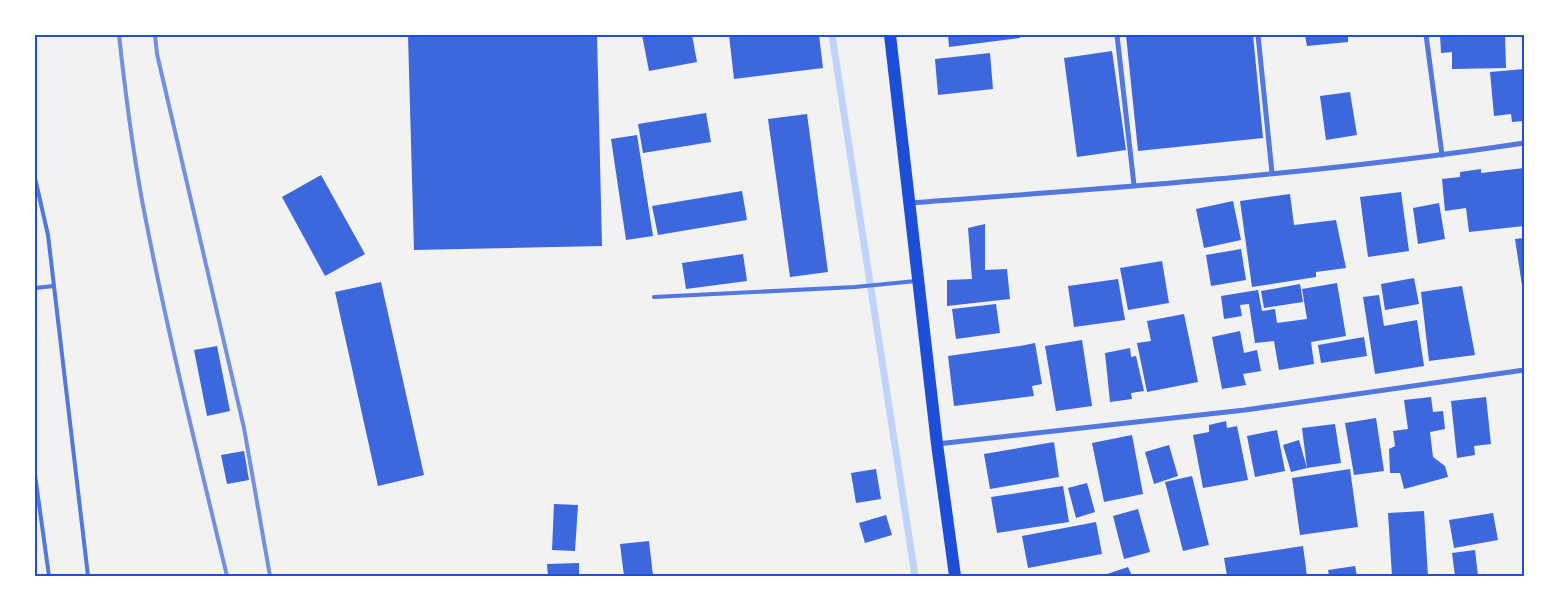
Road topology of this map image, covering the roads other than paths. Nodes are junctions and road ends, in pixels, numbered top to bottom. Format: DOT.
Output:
graph roads {
  1 [pos="890,35"];
  2 [pos="1117,35"];
  3 [pos="1258,35"];
  4 [pos="1426,35"];
  5 [pos="1524,142"];
  6 [pos="1442,155"];
  7 [pos="1272,173"];
  8 [pos="35,178"];
  9 [pos="1134,185"];
  10 [pos="909,203"];
  11 [pos="918,281"];
  12 [pos="54,286"];
  13 [pos="35,288"];
  14 [pos="654,297"];
  15 [pos="1524,370"];
  16 [pos="937,444"];
  17 [pos="35,475"];
  18 [pos="40,514"];
  19 [pos="35,515"];
  20 [pos="49,576"];
  21 [pos="88,576"];
  22 [pos="955,576"];
  1 -- 10 [label="main road"];
  2 -- 9 [label="street"];
  3 -- 7 [label="street"];
  4 -- 6 [label="street"];
  5 -- 6 [label="street"];
  6 -- 7 [label="street"];
  7 -- 9 [label="street"];
  8 -- 12 [label="lane"];
  9 -- 10 [label="street"];
  10 -- 11 [label="main road"];
  11 -- 14 [label="lane"];
  11 -- 16 [label="main road"];
  12 -- 13 [label="lane"];
  12 -- 21 [label="lane"];
  15 -- 16 [label="street"];
  16 -- 22 [label="main road"];
  17 -- 18 [label="lane"];
  18 -- 19 [label="lane"];
  18 -- 20 [label="lane"];
}
